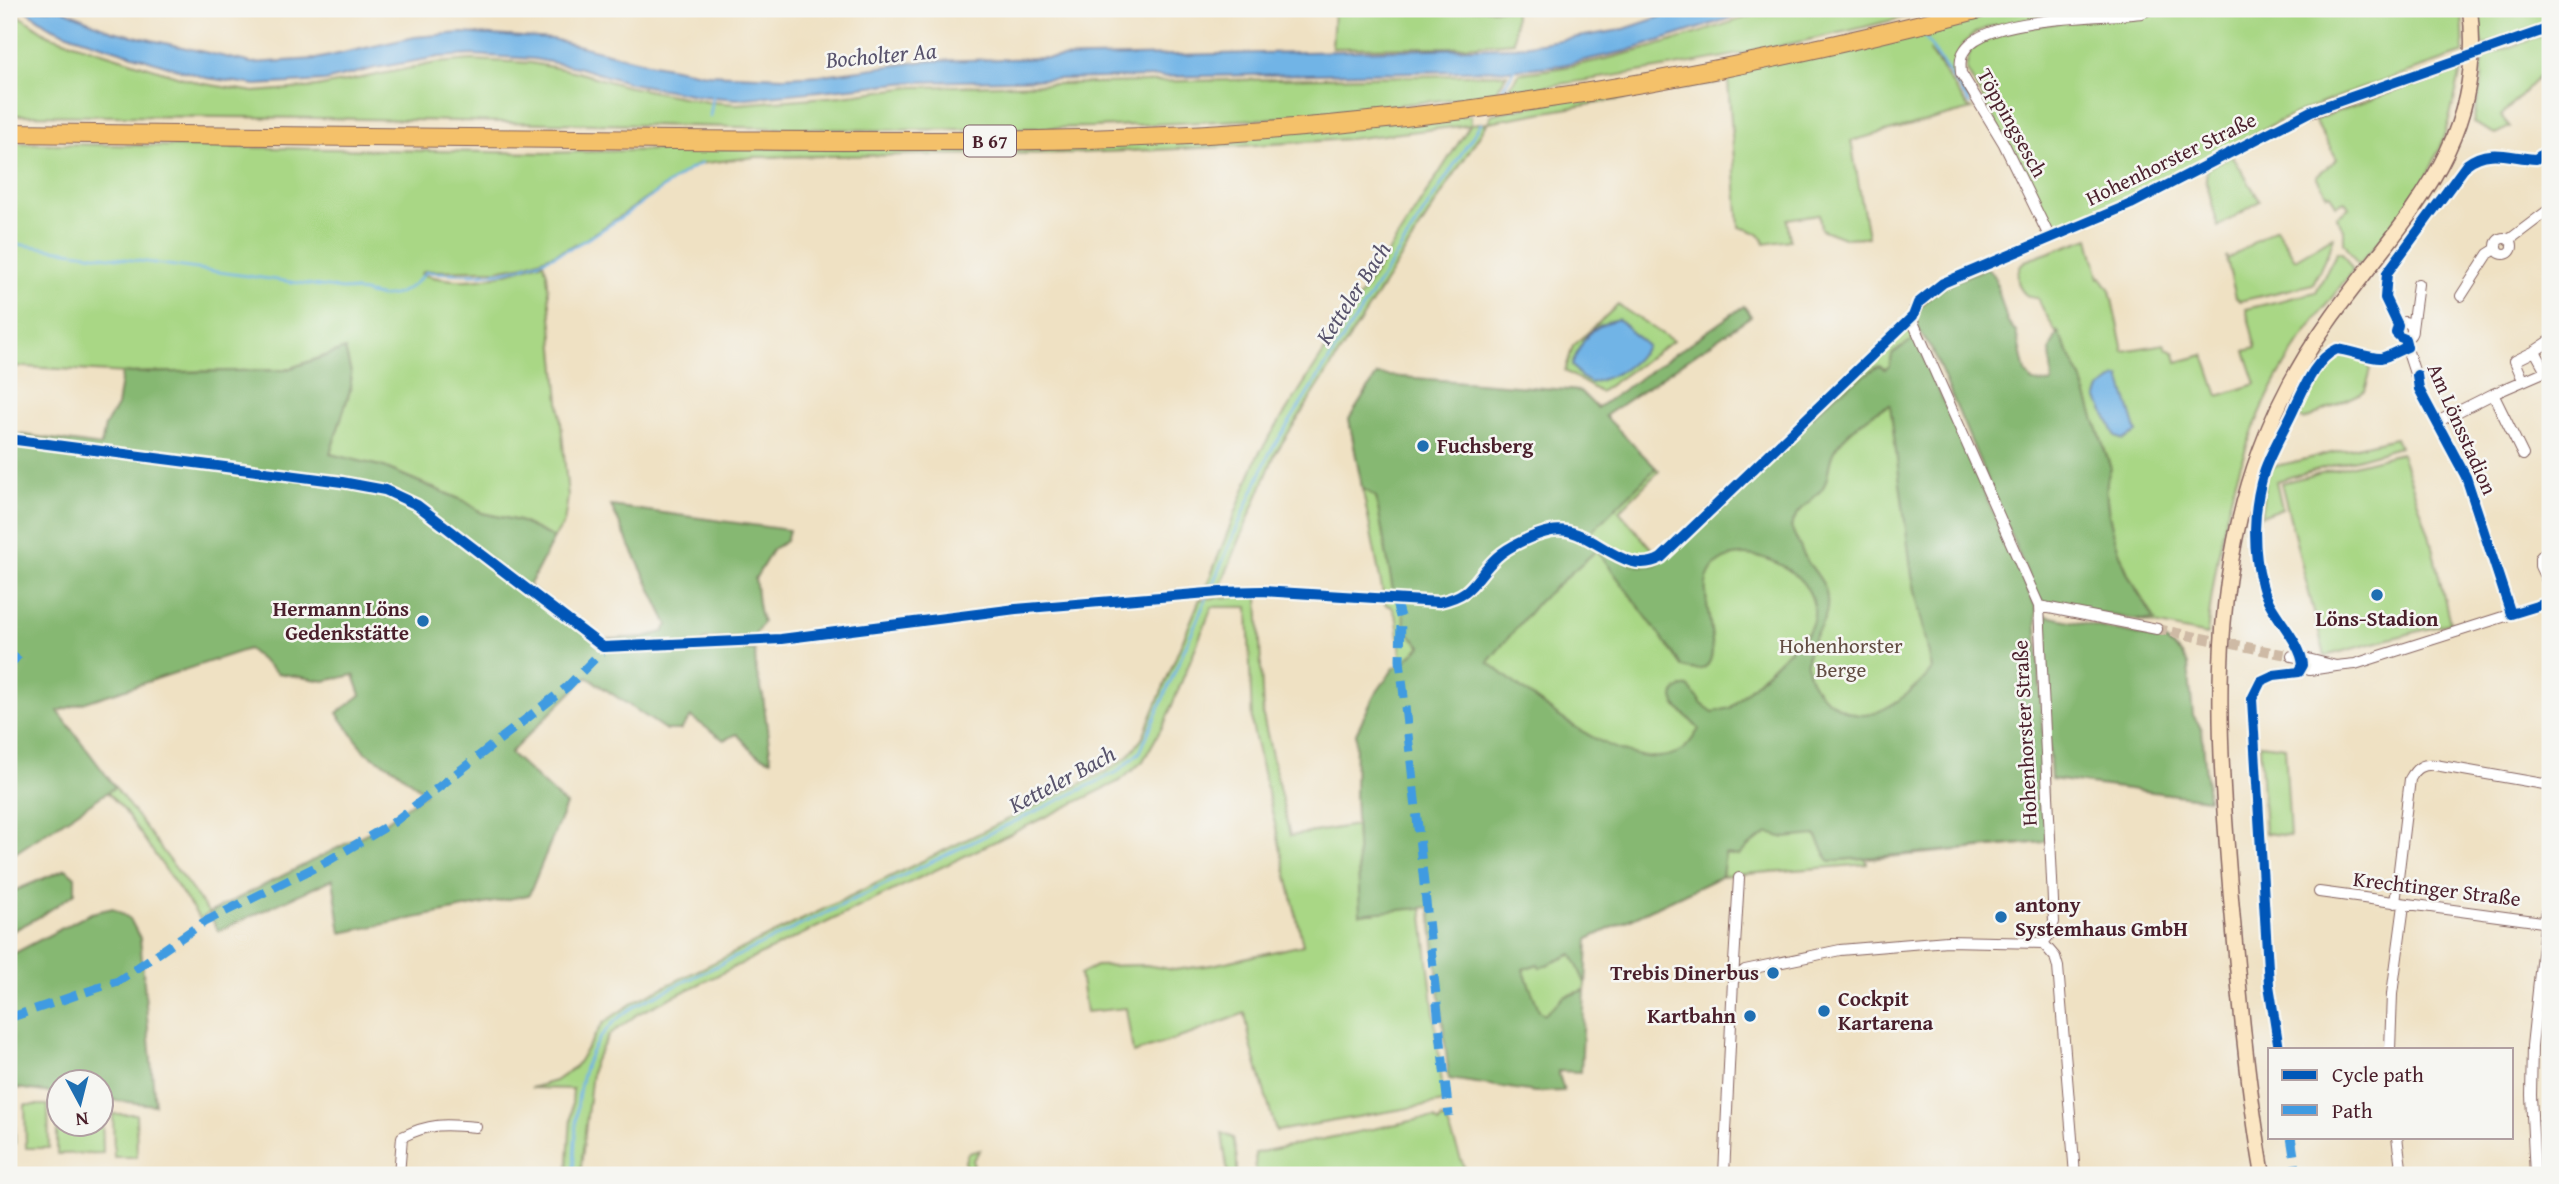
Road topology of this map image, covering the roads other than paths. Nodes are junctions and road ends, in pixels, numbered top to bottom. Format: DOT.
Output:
graph roads {
  1 [pos="1948,9"];
  2 [pos="1980,9"];
  3 [pos="2150,9"];
  4 [pos="2470,9"];
  5 [pos="2550,28"];
  6 [pos="2482,52"];
  7 [pos="2461,60"];
  8 [pos="9,126"];
  9 [pos="9,134"];
  10 [pos="2550,209"];
  11 [pos="2050,238"];
  12 [pos="2418,284"];
  13 [pos="2461,296"];
  14 [pos="2412,329"];
  15 [pos="2405,339"];
  16 [pos="2550,341"];
  17 [pos="2535,351"];
  18 [pos="2548,376"];
  19 [pos="2524,380"];
  20 [pos="2493,394"];
  21 [pos="2437,422"];
  22 [pos="9,439"];
  23 [pos="52,444"];
  24 [pos="2523,454"];
  25 [pos="2550,547"];
  26 [pos="2550,587"];
  27 [pos="2550,602"];
  28 [pos="2039,606"];
  29 [pos="2511,614"];
  30 [pos="2157,629"];
  31 [pos="2292,656"];
  32 [pos="2550,785"];
  33 [pos="1739,878"];
  34 [pos="2550,880"];
  35 [pos="2319,892"];
  36 [pos="2400,904"];
  37 [pos="2548,923"];
  38 [pos="2043,943"];
  39 [pos="1733,980"];
  40 [pos="2390,1048"];
  41 [pos="476,1127"];
  42 [pos="2397,1138"];
  43 [pos="399,1175"];
  44 [pos="1724,1175"];
  45 [pos="2075,1175"];
  46 [pos="2263,1175"];
  47 [pos="2402,1175"];
  48 [pos="2535,1175"];
  1 -- 8 [label="highway, B 67"];
  2 -- 9 [label="highway, B 67"];
  3 -- 11 [label="street, Töppingsesch"];
  4 -- 46 [label="main road"];
  5 -- 6 [label="street"];
  7 -- 11 [label="street, Hohenhorster Straße"];
  10 -- 13 [label="street"];
  11 -- 28 [label="street, Hohenhorster Straße"];
  12 -- 14 [label="street"];
  14 -- 15 [label="street"];
  14 -- 15 [label="street"];
  15 -- 21 [label="street, Am Lönsstadion"];
  16 -- 17 [label="street"];
  17 -- 18 [label="street"];
  17 -- 19 [label="street"];
  18 -- 19 [label="street"];
  19 -- 20 [label="street"];
  20 -- 21 [label="street"];
  20 -- 24 [label="street"];
  21 -- 29 [label="street, Am Lönsstadion"];
  22 -- 23 [label="street"];
  25 -- 26 [label="street"];
  27 -- 29 [label="street"];
  28 -- 30 [label="street"];
  28 -- 38 [label="street, Hohenhorster Straße"];
  29 -- 31 [label="street"];
  32 -- 36 [label="street"];
  33 -- 39 [label="street"];
  34 -- 37 [label="street"];
  35 -- 36 [label="street, Krechtinger Straße"];
  36 -- 37 [label="street, Krechtinger Straße"];
  36 -- 40 [label="street"];
  37 -- 48 [label="street"];
  38 -- 39 [label="street"];
  38 -- 45 [label="street"];
  39 -- 44 [label="street"];
  41 -- 43 [label="street"];
  42 -- 47 [label="street"];
}
